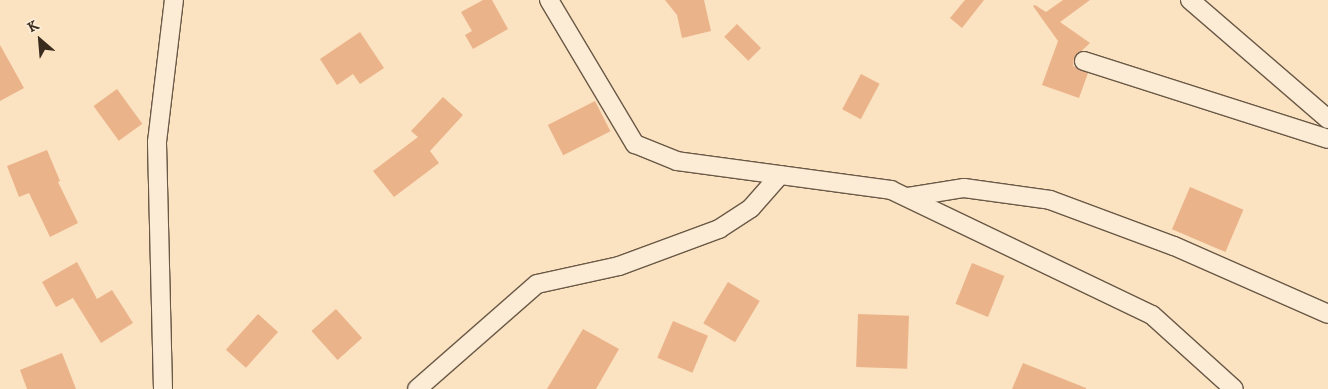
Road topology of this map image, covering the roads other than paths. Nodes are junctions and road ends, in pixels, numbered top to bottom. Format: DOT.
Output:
graph roads {
  1 [pos="174,0"];
  2 [pos="549,0"];
  3 [pos="1190,0"];
  4 [pos="1084,61"];
  5 [pos="1328,119"];
  6 [pos="1328,139"];
  7 [pos="780,175"];
  8 [pos="908,197"];
  9 [pos="1328,314"];
  10 [pos="163,389"];
  11 [pos="417,389"];
  12 [pos="1234,389"];
  1 -- 10 [label="street"];
  2 -- 7 [label="street"];
  3 -- 5 [label="street"];
  4 -- 6 [label="street"];
  7 -- 8 [label="street"];
  7 -- 11 [label="street"];
  8 -- 9 [label="street"];
  8 -- 12 [label="street"];
}
